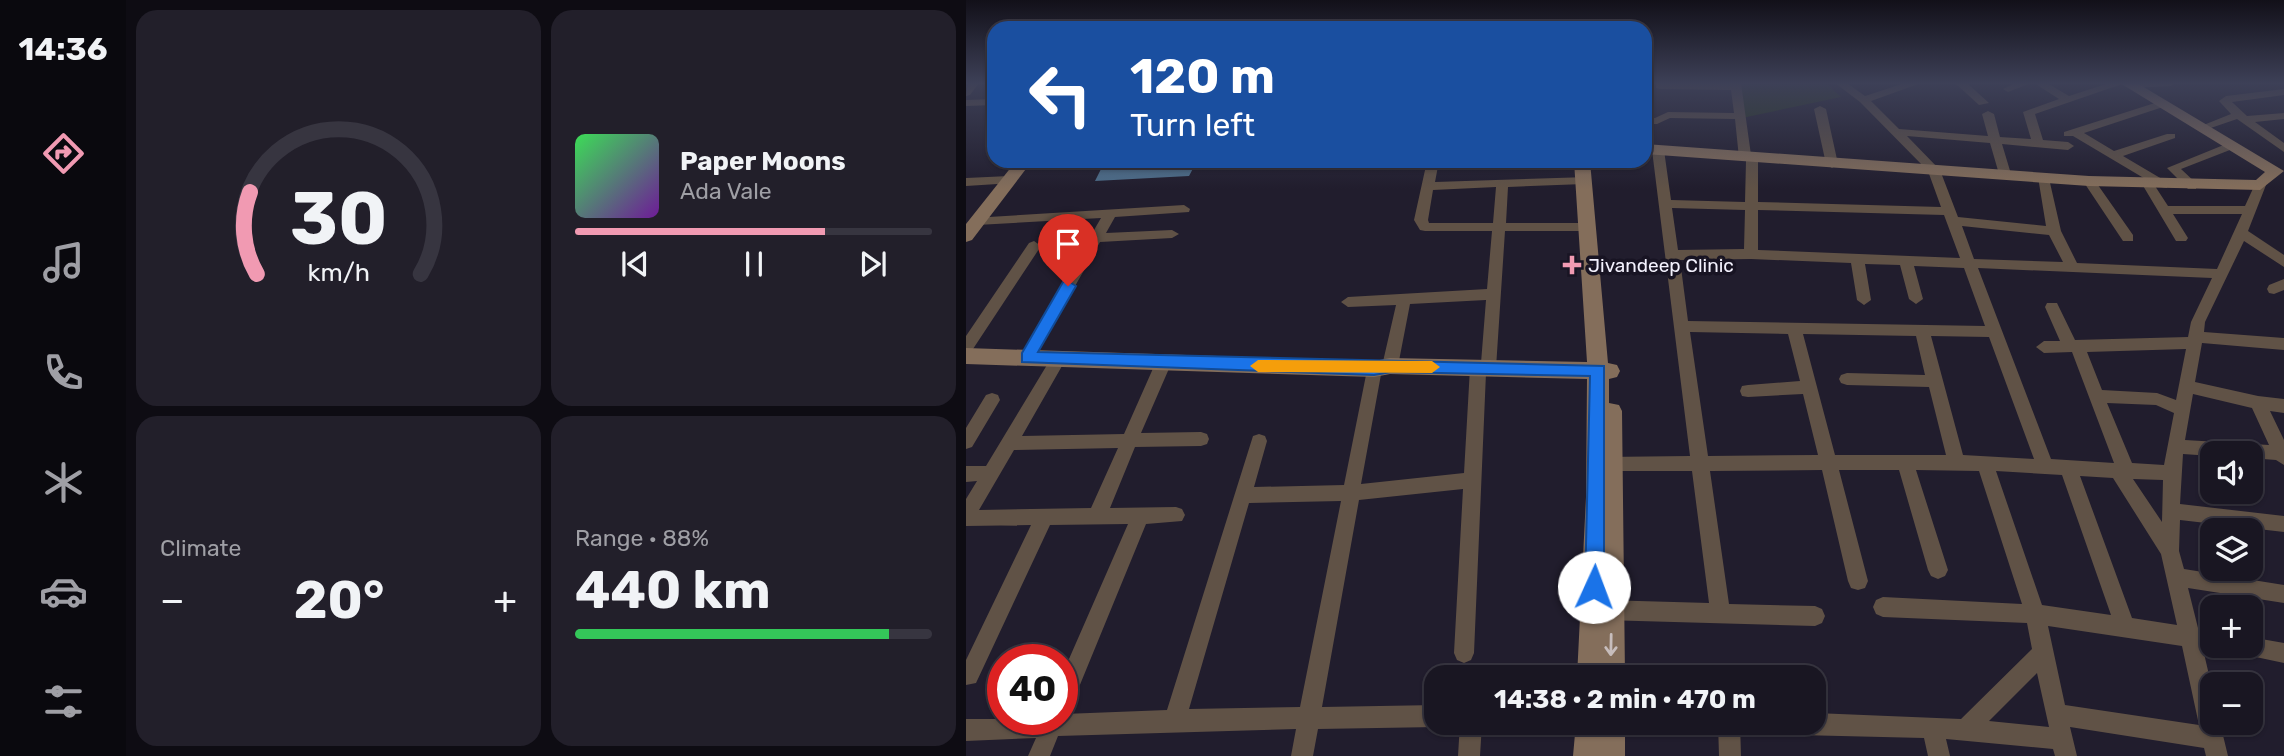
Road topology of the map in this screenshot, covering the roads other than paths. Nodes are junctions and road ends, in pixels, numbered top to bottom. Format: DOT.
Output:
graph roads {
  1 [pos="1740,118"];
  2 [pos="1822,118"];
  3 [pos="1883,118"];
  4 [pos="1989,118"];
  5 [pos="2030,118"];
  6 [pos="2122,118"];
  7 [pos="2186,118"];
  8 [pos="2240,118"];
  9 [pos="2241,118"];
  10 [pos="2202,128"];
  11 [pos="1898,132"];
  12 [pos="2171,136"];
  13 [pos="2070,137"];
  14 [pos="1995,140"];
  15 [pos="2038,144"];
  16 [pos="2231,146"];
  17 [pos="2284,148"];
  18 [pos="1652,149"];
  19 [pos="1652,153"];
  20 [pos="2113,154"];
  21 [pos="1749,158"];
  22 [pos="2090,160"];
  23 [pos="1832,164"];
  24 [pos="1009,168"];
  25 [pos="1017,168"];
  26 [pos="1432,168"];
  27 [pos="1582,168"];
  28 [pos="1587,168"];
  29 [pos="1587,168"];
  30 [pos="1934,170"];
  31 [pos="2281,172"];
  32 [pos="2006,174"];
  33 [pos="2044,177"];
  34 [pos="1003,181"];
  35 [pos="2090,181"];
  36 [pos="966,182"];
  37 [pos="1502,184"];
  38 [pos="2156,185"];
  39 [pos="2259,185"];
  40 [pos="1428,186"];
  41 [pos="2192,186"];
  42 [pos="1665,204"];
  43 [pos="1752,206"];
  44 [pos="1184,209"];
  45 [pos="2164,210"];
  46 [pos="2249,210"];
  47 [pos="1110,214"];
  48 [pos="1950,216"];
  49 [pos="972,221"];
  50 [pos="1588,227"];
  51 [pos="1499,228"];
  52 [pos="2054,231"];
  53 [pos="2241,233"];
  54 [pos="1172,234"];
  55 [pos="966,236"];
  56 [pos="1096,238"];
  57 [pos="2128,238"];
  58 [pos="2181,238"];
  59 [pos="1034,246"];
  60 [pos="1751,254"];
  61 [pos="1673,255"];
  62 [pos="1857,259"];
  63 [pos="1906,261"];
  64 [pos="2284,261"];
  65 [pos="1969,264"];
  66 [pos="2073,269"];
  67 [pos="2222,274"];
  68 [pos="1597,278"];
  69 [pos="1494,293"];
  70 [pos="1404,299"];
  71 [pos="1864,299"];
  72 [pos="1916,299"];
  73 [pos="1348,302"];
  74 [pos="2052,307"];
  75 [pos="1683,326"];
  76 [pos="1795,330"];
  77 [pos="1922,331"];
  78 [pos="1994,332"];
  79 [pos="2195,340"];
  80 [pos="2284,344"];
  81 [pos="2073,346"];
  82 [pos="2044,347"];
  83 [pos="966,348"];
  84 [pos="966,356"];
  85 [pos="1027,358"];
  86 [pos="1058,359"];
  87 [pos="1163,364"];
  88 [pos="1382,368"];
  89 [pos="1483,368"];
  90 [pos="1604,371"];
  91 [pos="1847,379"];
  92 [pos="1935,381"];
  93 [pos="2186,386"];
  94 [pos="1809,387"];
  95 [pos="1748,391"];
  96 [pos="2097,396"];
  97 [pos="992,400"];
  98 [pos="2258,403"];
  99 [pos="2284,406"];
  100 [pos="2182,409"];
  101 [pos="971,426"];
  102 [pos="1130,439"];
  103 [pos="1201,439"];
  104 [pos="1259,441"];
  105 [pos="966,442"];
  106 [pos="1009,443"];
  107 [pos="2175,446"];
  108 [pos="2283,455"];
  109 [pos="1905,462"];
  110 [pos="1956,462"];
  111 [pos="1701,463"];
  112 [pos="1828,463"];
  113 [pos="1985,463"];
  114 [pos="1605,464"];
  115 [pos="2045,466"];
  116 [pos="2068,467"];
  117 [pos="2122,471"];
  118 [pos="991,473"];
  119 [pos="966,474"];
  120 [pos="2171,474"];
  121 [pos="1472,480"];
  122 [pos="1351,493"];
  123 [pos="1243,495"];
  124 [pos="2170,511"];
  125 [pos="1176,515"];
  126 [pos="1097,516"];
  127 [pos="1140,516"];
  128 [pos="966,517"];
  129 [pos="1044,518"];
  130 [pos="2284,524"];
  131 [pos="2169,551"];
  132 [pos="1938,570"];
  133 [pos="2176,577"];
  134 [pos="1858,581"];
  135 [pos="2284,594"];
  136 [pos="1883,607"];
  137 [pos="1603,610"];
  138 [pos="1720,613"];
  139 [pos="2035,614"];
  140 [pos="1815,616"];
  141 [pos="2125,627"];
  142 [pos="2189,636"];
  143 [pos="2200,638"];
  144 [pos="2263,649"];
  145 [pos="1464,653"];
  146 [pos="2043,653"];
  147 [pos="2284,653"];
  148 [pos="1078,663"];
  149 [pos="1593,665"];
  150 [pos="1610,665"];
  151 [pos="969,676"];
  152 [pos="2057,714"];
  153 [pos="1310,716"];
  154 [pos="1424,716"];
  155 [pos="1175,720"];
  156 [pos="1078,722"];
  157 [pos="1826,725"];
  158 [pos="1932,727"];
  159 [pos="987,728"];
  160 [pos="966,730"];
  161 [pos="1965,730"];
  162 [pos="1048,735"];
  163 [pos="1470,735"];
  164 [pos="1589,735"];
  165 [pos="1611,735"];
  166 [pos="1729,735"];
  167 [pos="2064,747"];
  168 [pos="2215,747"];
  169 [pos="1039,756"];
  170 [pos="1302,756"];
  171 [pos="1469,756"];
  172 [pos="1588,756"];
  173 [pos="1610,756"];
  174 [pos="1730,756"];
  175 [pos="1939,756"];
  1 -- 21 [label="street"];
  2 -- 23 [label="street"];
  3 -- 11 [label="street"];
  4 -- 14 [label="street"];
  5 -- 15 [label="street"];
  6 -- 13 [label="street"];
  7 -- 10 [label="street"];
  8 -- 10 [label="street"];
  9 -- 17 [label="street"];
  10 -- 16 [label="street"];
  11 -- 14 [label="street"];
  11 -- 30 [label="street"];
  12 -- 20 [label="street"];
  13 -- 15 [label="street"];
  13 -- 20 [label="street"];
  14 -- 15 [label="street"];
  14 -- 32 [label="street"];
  16 -- 31 [label="street"];
  16 -- 41 [label="street"];
  18 -- 21 [label="street"];
  19 -- 42 [label="street"];
  20 -- 22 [label="street"];
  20 -- 38 [label="street"];
  21 -- 23 [label="street"];
  21 -- 43 [label="street"];
  23 -- 30 [label="street"];
  24 -- 34 [label="street"];
  25 -- 34 [label="street"];
  26 -- 40 [label="street"];
  27 -- 37 [label="street"];
  28 -- 50 [label="street"];
  29 -- 68 [label="street"];
  30 -- 32 [label="street"];
  30 -- 48 [label="street"];
  31 -- 39 [label="street"];
  32 -- 33 [label="street"];
  33 -- 35 [label="street"];
  33 -- 52 [label="street"];
  34 -- 36 [label="street"];
  34 -- 49 [label="street"];
  35 -- 38 [label="street"];
  35 -- 57 [label="street"];
  37 -- 40 [label="street"];
  37 -- 51 [label="street"];
  38 -- 41 [label="street"];
  38 -- 45 [label="street"];
  39 -- 41 [label="street"];
  39 -- 46 [label="street"];
  40 -- 51 [label="street"];
  42 -- 43 [label="street"];
  42 -- 61 [label="street"];
  43 -- 48 [label="street"];
  43 -- 60 [label="street"];
  44 -- 47 [label="street"];
  45 -- 46 [label="street"];
  45 -- 58 [label="street"];
  46 -- 53 [label="street"];
  47 -- 49 [label="street"];
  47 -- 56 [label="street"];
  48 -- 52 [label="street"];
  48 -- 65 [label="street"];
  49 -- 55 [label="street"];
  50 -- 51 [label="street"];
  50 -- 68 [label="street"];
  51 -- 69 [label="street"];
  52 -- 66 [label="street"];
  53 -- 64 [label="street"];
  53 -- 67 [label="street"];
  54 -- 56 [label="street"];
  56 -- 85 [label="street"];
  59 -- 83 [label="street"];
  60 -- 61 [label="street"];
  60 -- 62 [label="street"];
  61 -- 75 [label="street"];
  62 -- 63 [label="street"];
  62 -- 71 [label="street"];
  63 -- 65 [label="street"];
  63 -- 72 [label="street"];
  65 -- 66 [label="street"];
  65 -- 78 [label="street"];
  66 -- 67 [label="street"];
  67 -- 79 [label="street"];
  68 -- 90 [label="street"];
  69 -- 70 [label="street"];
  69 -- 89 [label="street"];
  70 -- 73 [label="street"];
  70 -- 88 [label="street"];
  74 -- 81 [label="street"];
  75 -- 76 [label="street"];
  75 -- 111 [label="street"];
  76 -- 77 [label="street"];
  76 -- 94 [label="street"];
  77 -- 78 [label="street"];
  77 -- 92 [label="street"];
  78 -- 115 [label="street"];
  79 -- 80 [label="street"];
  79 -- 81 [label="street"];
  79 -- 93 [label="street"];
  81 -- 82 [label="street"];
  81 -- 96 [label="street"];
  84 -- 85 [label="street"];
  85 -- 86 [label="street"];
  86 -- 87 [label="street"];
  86 -- 106 [label="street"];
  87 -- 88 [label="street"];
  87 -- 102 [label="street"];
  88 -- 89 [label="street"];
  88 -- 122 [label="street"];
  89 -- 90 [label="street"];
  89 -- 121 [label="street"];
  90 -- 114 [label="street"];
  91 -- 92 [label="street"];
  92 -- 110 [label="street"];
  93 -- 98 [label="street"];
  93 -- 100 [label="street"];
  94 -- 95 [label="street"];
  94 -- 112 [label="street"];
  96 -- 100 [label="street"];
  96 -- 117 [label="street"];
  97 -- 101 [label="street"];
  98 -- 99 [label="street"];
  98 -- 108 [label="street"];
  100 -- 107 [label="street"];
  101 -- 105 [label="street"];
  102 -- 103 [label="street"];
  102 -- 106 [label="street"];
  102 -- 126 [label="street"];
  104 -- 123 [label="street"];
  106 -- 118 [label="street"];
  107 -- 108 [label="street"];
  107 -- 120 [label="street"];
  109 -- 110 [label="street"];
  109 -- 112 [label="street"];
  109 -- 132 [label="street"];
  110 -- 113 [label="street"];
  111 -- 112 [label="street"];
  111 -- 114 [label="street"];
  111 -- 138 [label="street"];
  112 -- 134 [label="street"];
  113 -- 115 [label="street"];
  113 -- 139 [label="street"];
  114 -- 137 [label="street"];
  115 -- 116 [label="street"];
  116 -- 117 [label="street"];
  116 -- 141 [label="street"];
  117 -- 120 [label="street"];
  117 -- 131 [label="street"];
  118 -- 119 [label="street"];
  118 -- 128 [label="street"];
  120 -- 124 [label="street"];
  121 -- 122 [label="street"];
  121 -- 145 [label="street"];
  122 -- 123 [label="street"];
  122 -- 153 [label="street"];
  123 -- 155 [label="street"];
  124 -- 130 [label="street"];
  124 -- 131 [label="street"];
  125 -- 127 [label="street"];
  126 -- 127 [label="street"];
  126 -- 129 [label="street"];
  127 -- 148 [label="street"];
  128 -- 129 [label="street"];
  129 -- 151 [label="street"];
  131 -- 133 [label="street"];
  133 -- 135 [label="street"];
  133 -- 142 [label="street"];
  136 -- 139 [label="street"];
  137 -- 138 [label="street"];
  137 -- 149 [label="street"];
  137 -- 150 [label="street, one-way"];
  138 -- 140 [label="street"];
  139 -- 141 [label="street"];
  139 -- 146 [label="street"];
  141 -- 142 [label="street"];
  142 -- 143 [label="street"];
  142 -- 168 [label="street"];
  144 -- 147 [label="street"];
  146 -- 152 [label="street"];
  146 -- 161 [label="street"];
  152 -- 167 [label="street"];
  152 -- 168 [label="street"];
  153 -- 154 [label="street"];
  153 -- 155 [label="street"];
  153 -- 170 [label="street"];
  155 -- 156 [label="street"];
  157 -- 158 [label="street"];
  158 -- 161 [label="street"];
  158 -- 175 [label="street"];
  159 -- 160 [label="street"];
  161 -- 167 [label="street"];
  162 -- 169 [label="street"];
  163 -- 171 [label="street"];
  164 -- 172 [label="street"];
  165 -- 173 [label="street"];
  166 -- 174 [label="street"];
}
